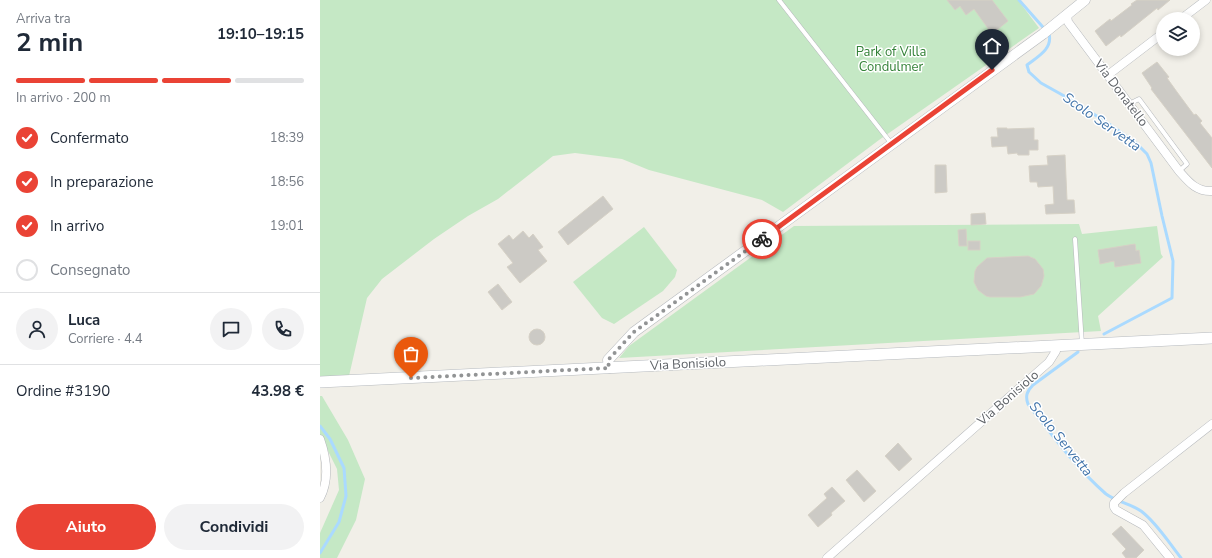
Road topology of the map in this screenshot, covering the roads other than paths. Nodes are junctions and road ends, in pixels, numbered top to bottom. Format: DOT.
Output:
graph roads {
  1 [pos="779,0"];
  2 [pos="1085,0"];
  3 [pos="1206,0"];
  4 [pos="1190,12"];
  5 [pos="1065,19"];
  6 [pos="1156,38"];
  7 [pos="1108,75"];
  8 [pos="892,144"];
  9 [pos="1212,191"];
  10 [pos="1075,239"];
  11 [pos="1212,338"];
  12 [pos="1082,344"];
  13 [pos="1056,345"];
  14 [pos="609,368"];
  15 [pos="320,382"];
  16 [pos="1212,424"];
  17 [pos="320,439"];
  18 [pos="320,498"];
  19 [pos="827,558"];
  20 [pos="1170,558"];
  1 -- 8 [label="lane"];
  2 -- 5 [label="street"];
  3 -- 4 [label="street"];
  5 -- 7 [label="street, Via Donatello"];
  5 -- 8 [label="street"];
  6 -- 7 [label="street"];
  7 -- 9 [label="street, Via Donatello"];
  8 -- 14 [label="street"];
  10 -- 12 [label="lane"];
  11 -- 12 [label="main road, Via Bonisiolo"];
  12 -- 13 [label="main road, Via Bonisiolo"];
  13 -- 14 [label="main road, Via Bonisiolo"];
  13 -- 19 [label="street, Via Bonisiolo"];
  14 -- 15 [label="main road, Via Bonisiolo"];
  16 -- 20 [label="street"];
  17 -- 18 [label="street"];
}
